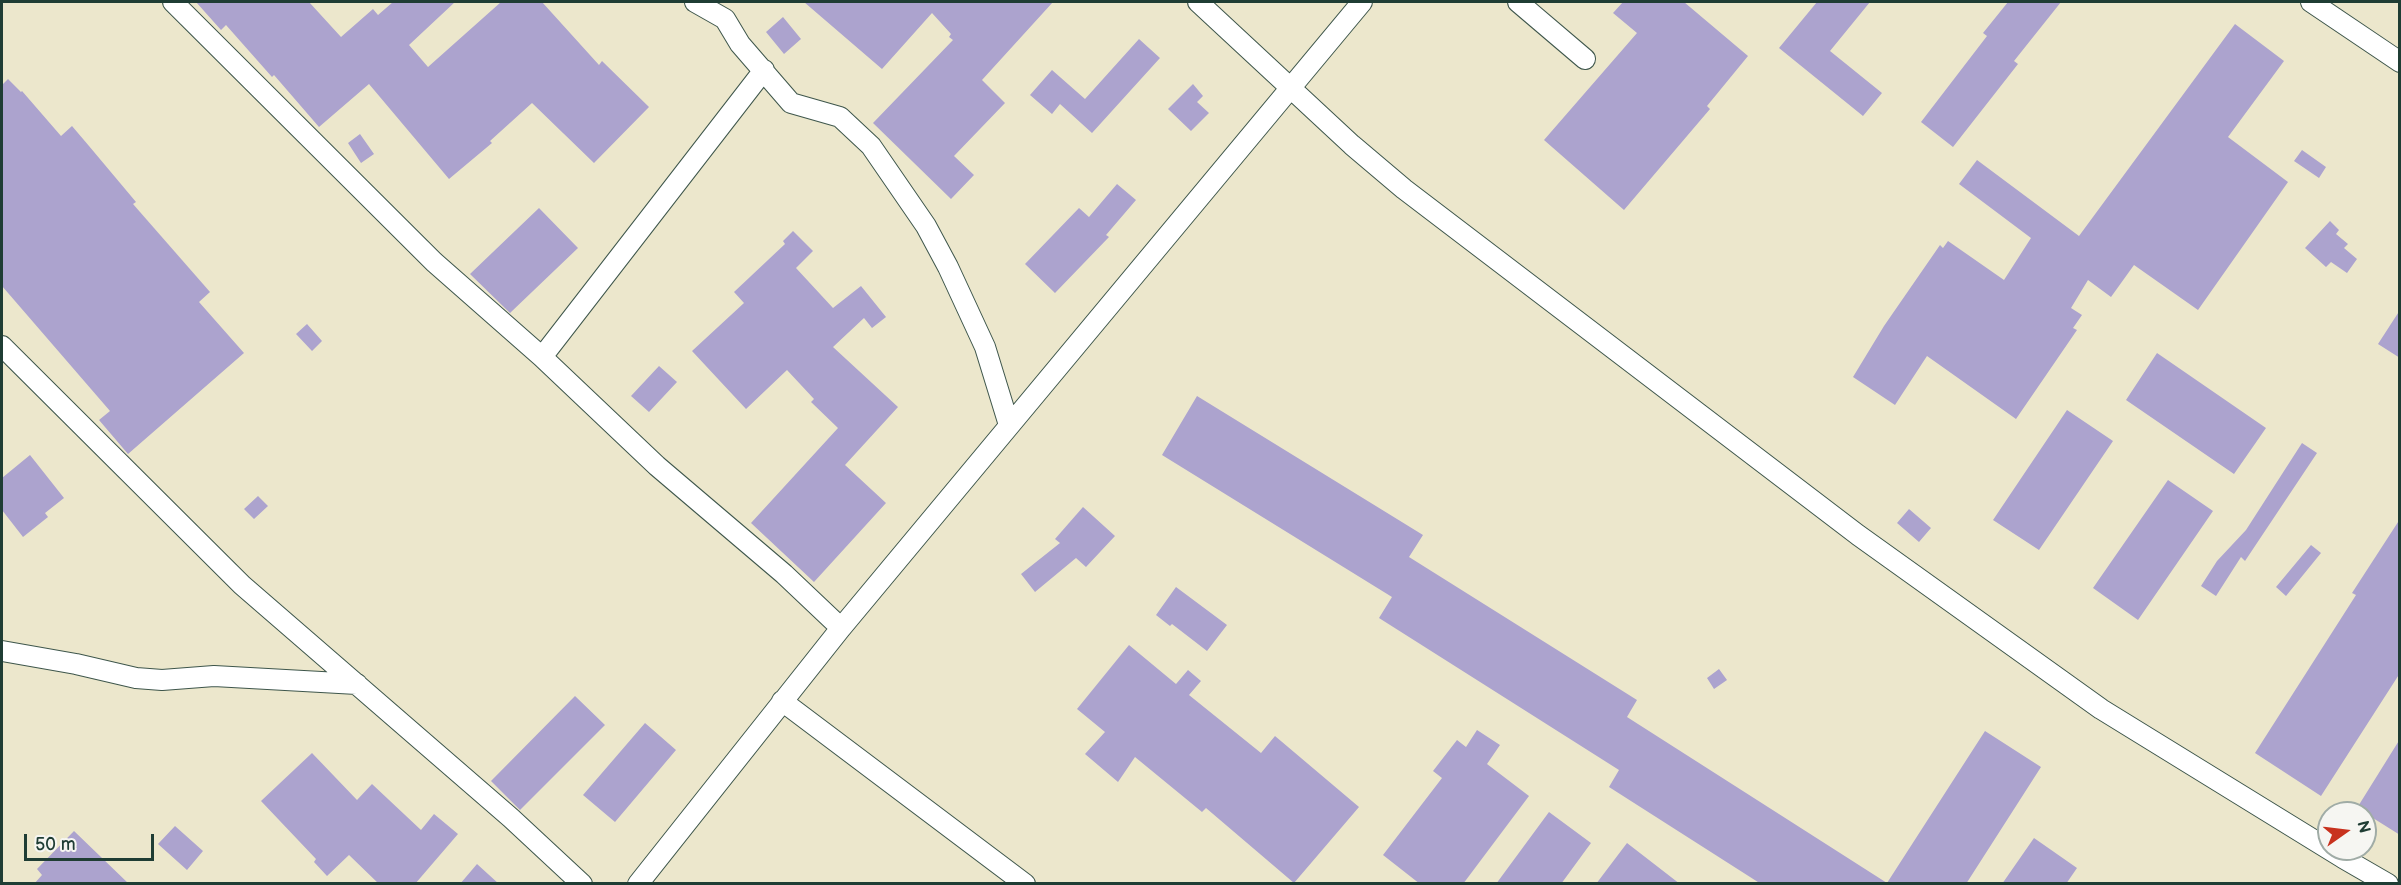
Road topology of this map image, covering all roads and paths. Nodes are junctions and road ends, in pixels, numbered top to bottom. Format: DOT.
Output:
graph roads {
  1 [pos="173,2"];
  2 [pos="695,2"];
  3 [pos="1198,2"];
  4 [pos="1362,2"];
  5 [pos="1518,2"];
  6 [pos="2311,2"];
  7 [pos="1585,59"];
  8 [pos="2400,62"];
  9 [pos="764,70"];
  10 [pos="1289,88"];
  11 [pos="2,346"];
  12 [pos="542,357"];
  13 [pos="1009,425"];
  14 [pos="841,628"];
  15 [pos="2,651"];
  16 [pos="357,684"];
  17 [pos="782,700"];
  18 [pos="582,884"];
  19 [pos="638,884"];
  20 [pos="1024,884"];
  21 [pos="2388,884"];
  1 -- 12 [label="street"];
  2 -- 9 [label="street"];
  3 -- 10 [label="street"];
  4 -- 10 [label="street"];
  5 -- 7 [label="street"];
  6 -- 8 [label="street"];
  9 -- 12 [label="street"];
  9 -- 13 [label="street"];
  10 -- 13 [label="street"];
  10 -- 21 [label="street"];
  11 -- 16 [label="street"];
  12 -- 14 [label="street"];
  13 -- 14 [label="street"];
  14 -- 17 [label="street"];
  15 -- 16 [label="street"];
  16 -- 18 [label="street"];
  17 -- 19 [label="street"];
  17 -- 20 [label="street"];
}
